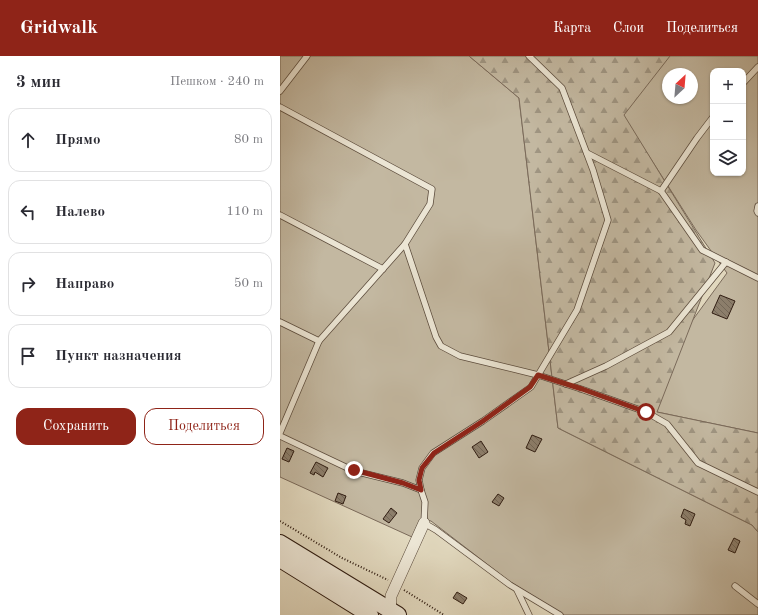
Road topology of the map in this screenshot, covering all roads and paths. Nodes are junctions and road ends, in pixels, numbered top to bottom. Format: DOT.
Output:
graph roads {
  1 [pos="307,56"];
  2 [pos="528,56"];
  3 [pos="758,67"];
  4 [pos="746,80"];
  5 [pos="280,92"];
  6 [pos="280,107"];
  7 [pos="710,121"];
  8 [pos="587,153"];
  9 [pos="661,191"];
  10 [pos="758,206"];
  11 [pos="758,214"];
  12 [pos="280,215"];
  13 [pos="405,244"];
  14 [pos="726,262"];
  15 [pos="383,269"];
  16 [pos="758,278"];
  17 [pos="280,322"];
  18 [pos="319,341"];
  19 [pos="538,375"];
  20 [pos="566,384"];
  21 [pos="280,435"];
  22 [pos="421,490"];
  23 [pos="758,492"];
  24 [pos="280,521"];
  25 [pos="424,522"];
  26 [pos="280,543"];
  27 [pos="280,560"];
  28 [pos="396,584"];
  29 [pos="736,586"];
  30 [pos="517,589"];
  31 [pos="758,604"];
  32 [pos="393,613"];
  33 [pos="370,615"];
  34 [pos="444,615"];
  35 [pos="529,615"];
  36 [pos="560,615"];
  1 -- 5 [label="lane"];
  2 -- 8 [label="lane"];
  3 -- 4 [label="lane"];
  6 -- 13 [label="lane"];
  7 -- 9 [label="lane"];
  8 -- 9 [label="lane"];
  8 -- 19 [label="lane"];
  9 -- 14 [label="lane"];
  10 -- 11 [label="lane"];
  12 -- 15 [label="lane"];
  13 -- 15 [label="lane"];
  13 -- 19 [label="lane"];
  14 -- 16 [label="lane"];
  14 -- 20 [label="lane"];
  15 -- 18 [label="lane"];
  17 -- 18 [label="lane"];
  18 -- 21 [label="lane"];
  19 -- 20 [label="lane"];
  19 -- 22 [label="lane"];
  20 -- 23 [label="lane"];
  21 -- 22 [label="lane"];
  22 -- 25 [label="lane"];
  24 -- 28 [label="path"];
  25 -- 28 [label="street"];
  25 -- 30 [label="lane"];
  26 -- 32 [label="main road"];
  27 -- 33 [label="main road"];
  28 -- 32 [label="street"];
  28 -- 34 [label="path"];
  29 -- 31 [label="lane"];
  30 -- 35 [label="lane"];
  30 -- 36 [label="lane"];
}
